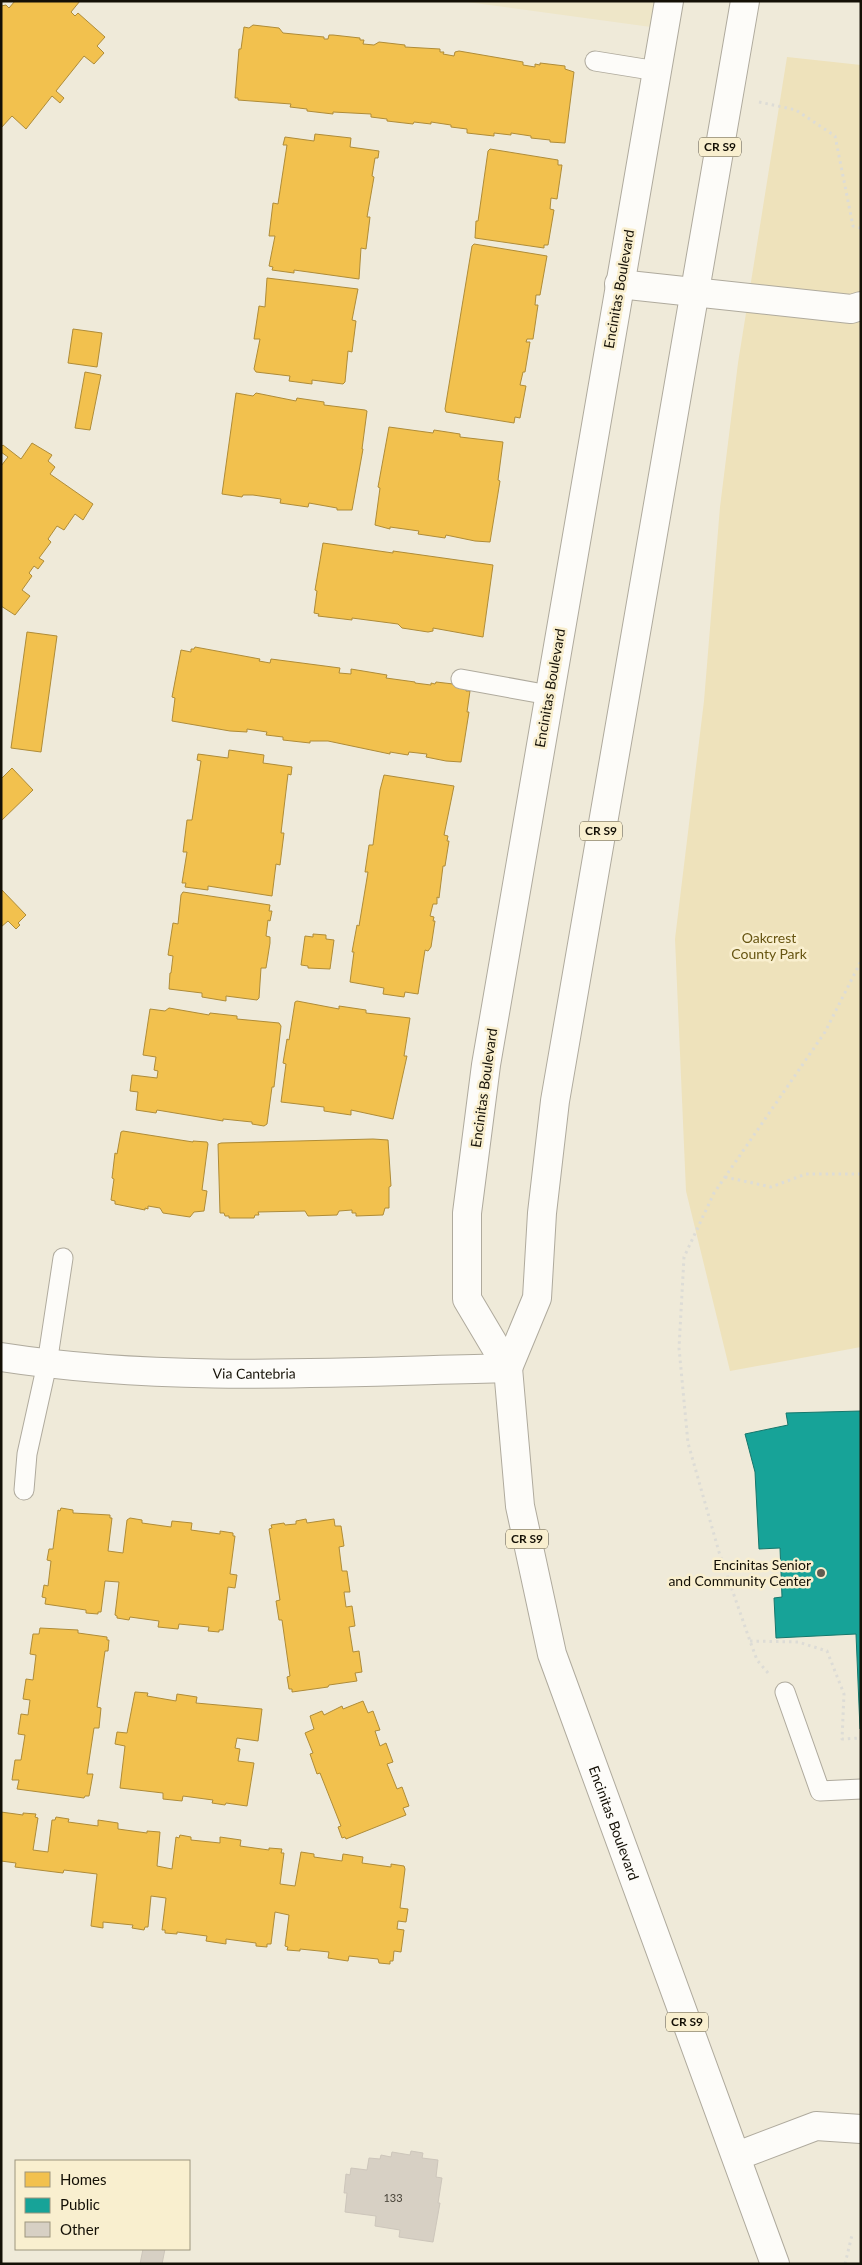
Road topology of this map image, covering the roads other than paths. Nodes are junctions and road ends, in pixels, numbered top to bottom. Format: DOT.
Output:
graph roads {
  1 [pos="669,1"];
  2 [pos="745,1"];
  3 [pos="595,61"];
  4 [pos="656,71"];
  5 [pos="619,284"];
  6 [pos="694,292"];
  7 [pos="861,306"];
  8 [pos="461,679"];
  9 [pos="549,695"];
  10 [pos="63,1258"];
  11 [pos="1,1357"];
  12 [pos="47,1364"];
  13 [pos="508,1368"];
  14 [pos="24,1490"];
  15 [pos="784,1692"];
  16 [pos="861,1789"];
  17 [pos="861,2129"];
  18 [pos="737,2156"];
  19 [pos="775,2264"];
  1 -- 4 [label="main road, Encinitas Boulevard / CR S9"];
  2 -- 6 [label="main road, Encinitas Boulevard / CR S9"];
  3 -- 4 [label="lane"];
  4 -- 5 [label="main road, Encinitas Boulevard / CR S9"];
  5 -- 6 [label="main road"];
  5 -- 9 [label="main road, Encinitas Boulevard / CR S9"];
  6 -- 7 [label="main road"];
  6 -- 13 [label="main road, Encinitas Boulevard / CR S9"];
  8 -- 9 [label="lane"];
  9 -- 13 [label="main road, Encinitas Boulevard / CR S9"];
  10 -- 12 [label="lane"];
  11 -- 12 [label="main road, Via Cantebria"];
  12 -- 13 [label="main road, Via Cantebria"];
  12 -- 14 [label="lane"];
  13 -- 18 [label="main road, Encinitas Boulevard / CR S9"];
  15 -- 16 [label="lane"];
  17 -- 18 [label="main road"];
  18 -- 19 [label="main road, Encinitas Boulevard / CR S9"];
}
